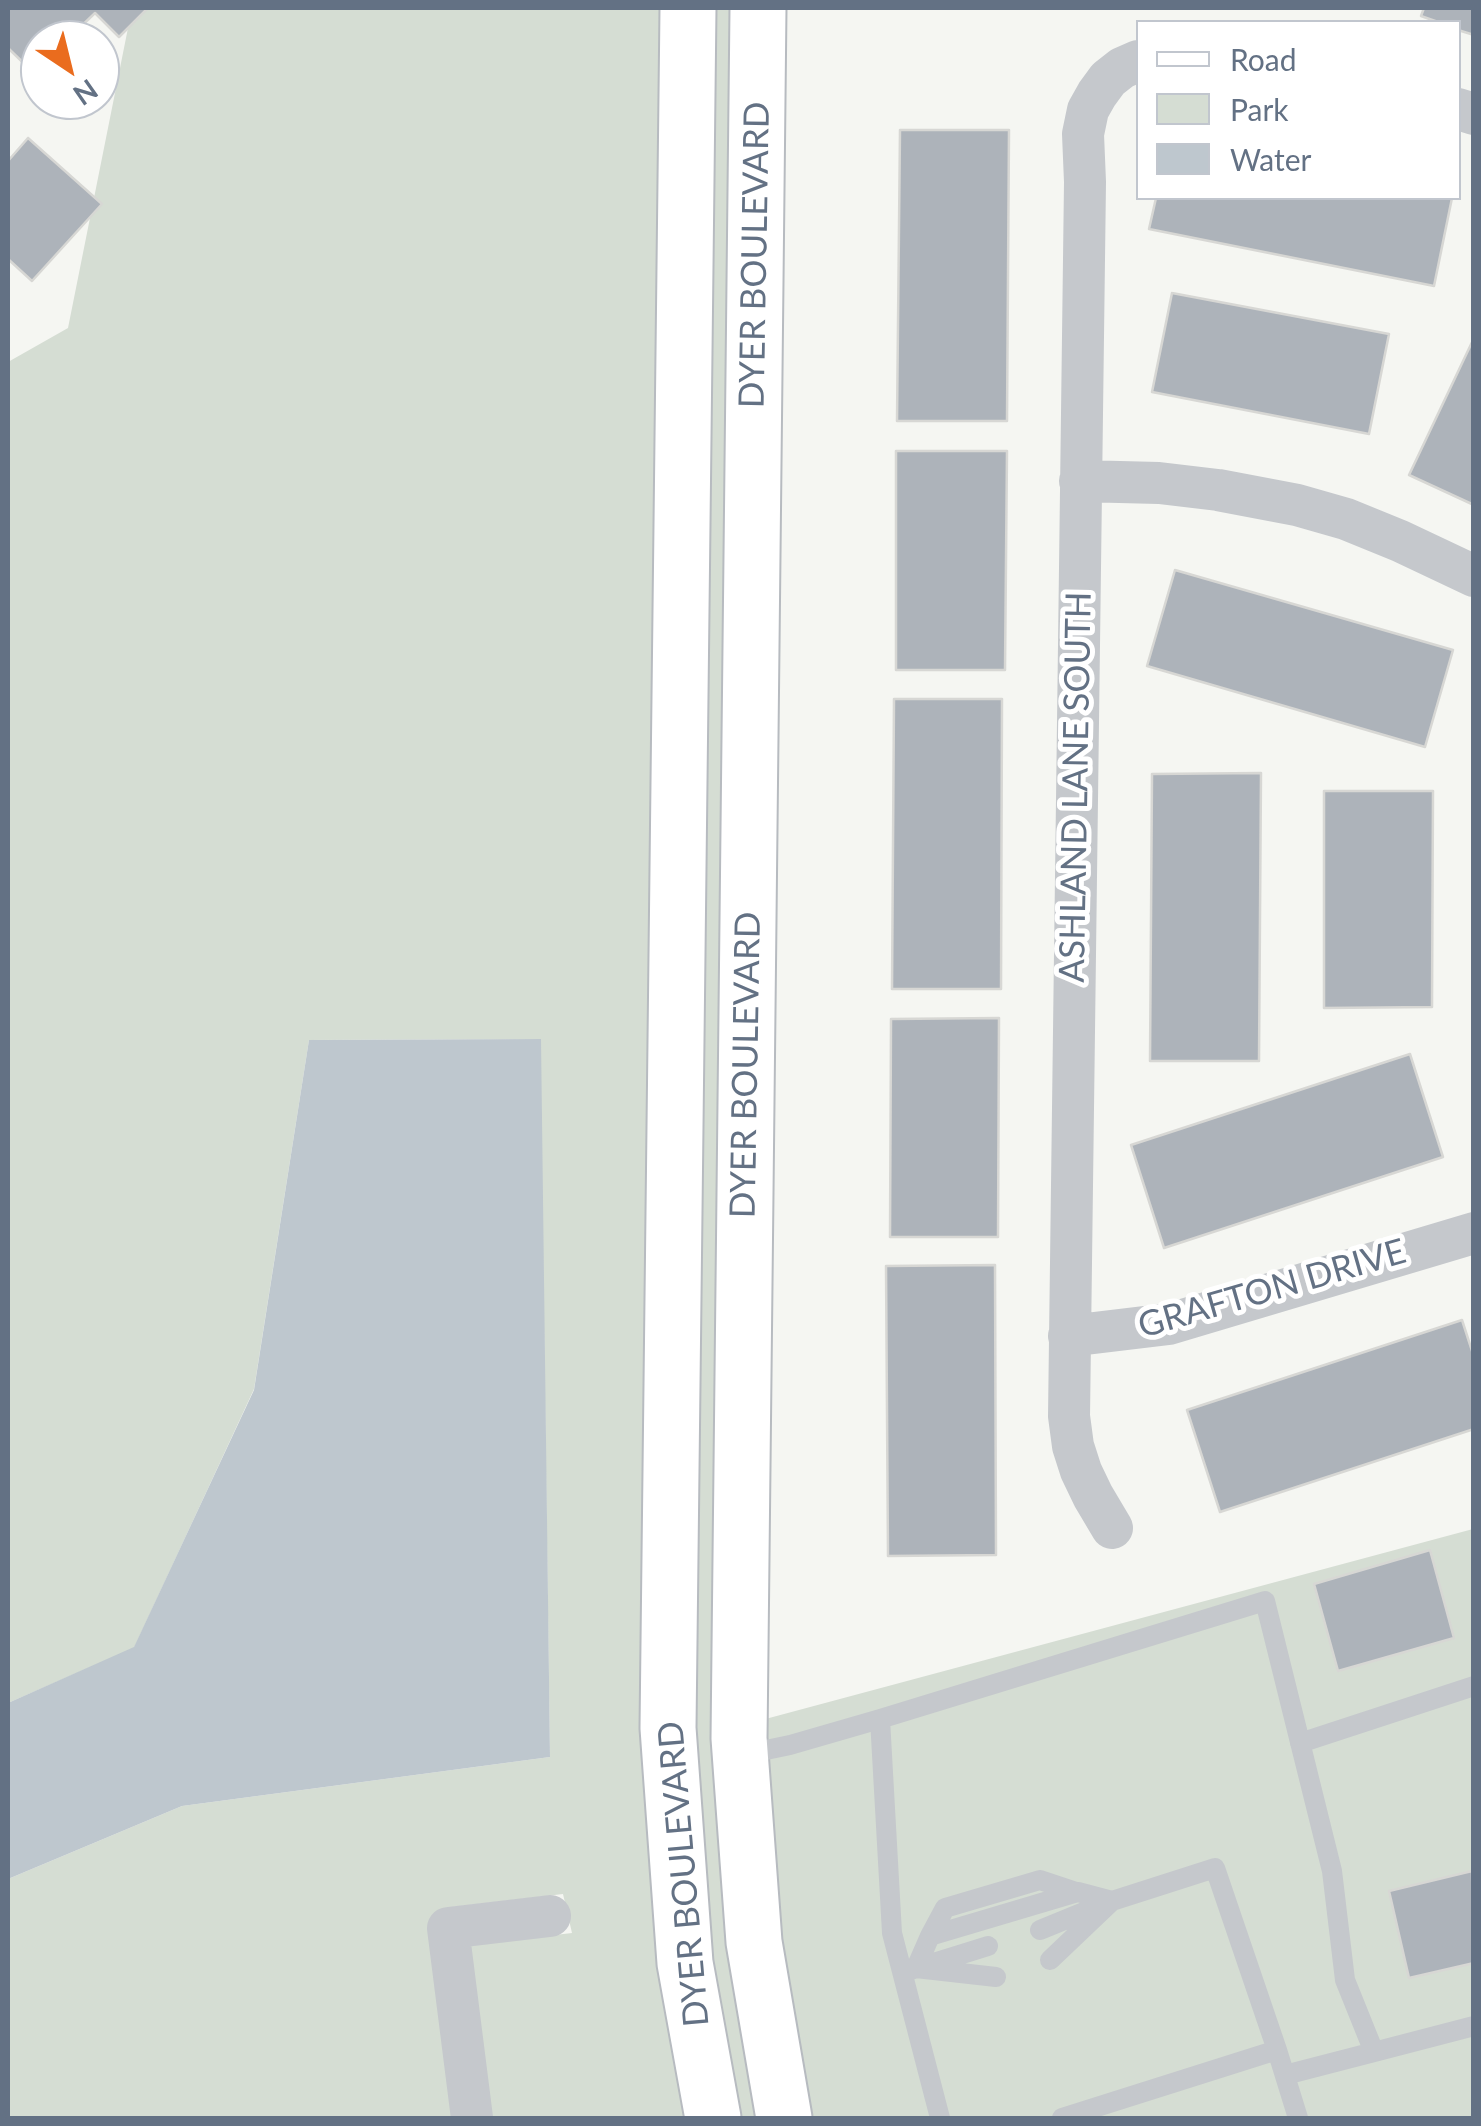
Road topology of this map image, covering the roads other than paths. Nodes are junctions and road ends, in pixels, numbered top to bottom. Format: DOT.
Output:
graph roads {
  1 [pos="688,8"];
  2 [pos="758,8"];
  3 [pos="1136,62"];
  4 [pos="1080,481"];
  5 [pos="1474,576"];
  6 [pos="1474,1233"];
  7 [pos="1069,1336"];
  8 [pos="1112,1528"];
  9 [pos="1474,1686"];
  10 [pos="880,1720"];
  11 [pos="1300,1743"];
  12 [pos="740,1756"];
  13 [pos="1112,1901"];
  14 [pos="550,1916"];
  15 [pos="908,1971"];
  16 [pos="1474,2026"];
  17 [pos="1277,2050"];
  18 [pos="1374,2052"];
  19 [pos="1285,2075"];
  20 [pos="472,2118"];
  21 [pos="712,2118"];
  22 [pos="784,2118"];
  23 [pos="940,2118"];
  24 [pos="1062,2118"];
  25 [pos="1298,2118"];
  1 -- 21 [label="main road, DYER BOULEVARD"];
  2 -- 12 [label="main road, DYER BOULEVARD"];
  3 -- 4 [label="street, ASHLAND LANE SOUTH"];
  4 -- 5 [label="street"];
  4 -- 7 [label="street, ASHLAND LANE SOUTH"];
  6 -- 7 [label="street, GRAFTON DRIVE"];
  7 -- 8 [label="street, ASHLAND LANE SOUTH"];
  9 -- 11 [label="lane"];
  10 -- 11 [label="lane"];
  10 -- 12 [label="lane"];
  10 -- 15 [label="lane"];
  11 -- 18 [label="lane"];
  12 -- 22 [label="main road, DYER BOULEVARD"];
  13 -- 13 [label="lane"];
  13 -- 15 [label="lane"];
  13 -- 17 [label="lane"];
  14 -- 20 [label="street"];
  15 -- 15 [label="lane"];
  15 -- 23 [label="lane"];
  16 -- 18 [label="lane"];
  17 -- 19 [label="lane"];
  17 -- 24 [label="lane"];
  18 -- 19 [label="lane"];
  19 -- 25 [label="lane"];
}
